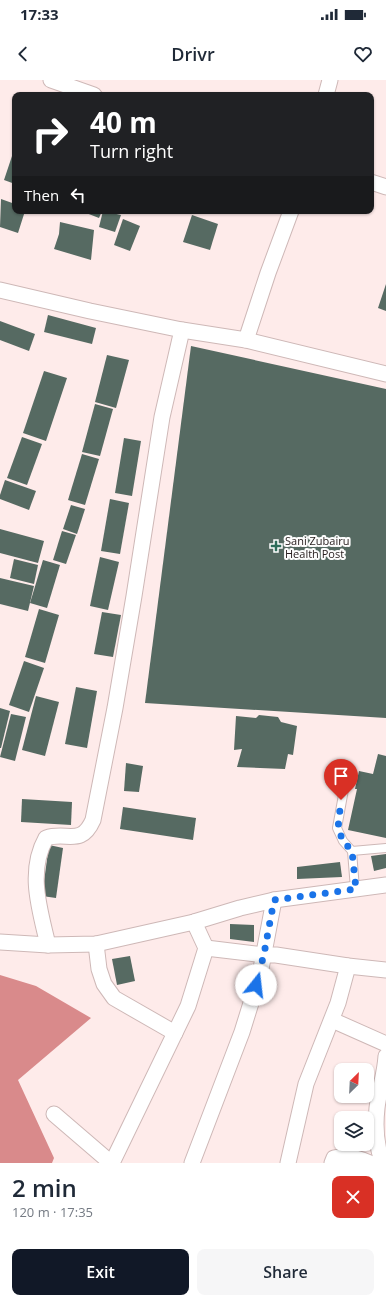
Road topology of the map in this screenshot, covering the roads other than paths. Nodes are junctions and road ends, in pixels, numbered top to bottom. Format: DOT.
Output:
graph roads {
  1 [pos="51,80"];
  2 [pos="330,80"];
  3 [pos="85,92"];
  4 [pos="327,92"];
  5 [pos="374,183"];
  6 [pos="386,188"];
  7 [pos="290,214"];
  8 [pos="0,290"];
  9 [pos="182,330"];
  10 [pos="246,340"];
  11 [pos="386,374"];
  12 [pos="347,773"];
  13 [pos="386,848"];
  14 [pos="352,851"];
  15 [pos="386,885"];
  16 [pos="356,889"];
  17 [pos="274,900"];
  18 [pos="194,922"];
  19 [pos="0,942"];
  20 [pos="96,944"];
  21 [pos="48,945"];
  22 [pos="206,948"];
  23 [pos="264,954"];
  24 [pos="348,966"];
  25 [pos="386,970"];
  26 [pos="332,1020"];
  27 [pos="175,1033"];
  28 [pos="386,1044"];
  29 [pos="386,1056"];
  30 [pos="54,1114"];
  31 [pos="111,1163"];
  32 [pos="192,1163"];
  33 [pos="288,1163"];
  34 [pos="332,1163"];
  35 [pos="370,1163"];
  36 [pos="382,1163"];
  1 -- 3 [label="street"];
  2 -- 4 [label="street"];
  5 -- 6 [label="street"];
  7 -- 10 [label="street"];
  8 -- 9 [label="street"];
  9 -- 10 [label="street"];
  9 -- 21 [label="street"];
  10 -- 11 [label="street"];
  12 -- 14 [label="lane"];
  13 -- 14 [label="lane"];
  14 -- 16 [label="lane"];
  15 -- 16 [label="street"];
  16 -- 17 [label="street"];
  17 -- 18 [label="street"];
  17 -- 23 [label="street"];
  18 -- 20 [label="street"];
  18 -- 22 [label="street"];
  19 -- 21 [label="street"];
  20 -- 21 [label="street"];
  20 -- 27 [label="street"];
  22 -- 23 [label="street"];
  22 -- 27 [label="street"];
  23 -- 24 [label="street"];
  23 -- 32 [label="street"];
  24 -- 25 [label="street"];
  24 -- 26 [label="street"];
  26 -- 28 [label="street"];
  26 -- 33 [label="street"];
  27 -- 31 [label="street"];
  29 -- 36 [label="street"];
  30 -- 31 [label="street"];
  34 -- 35 [label="street"];
}
